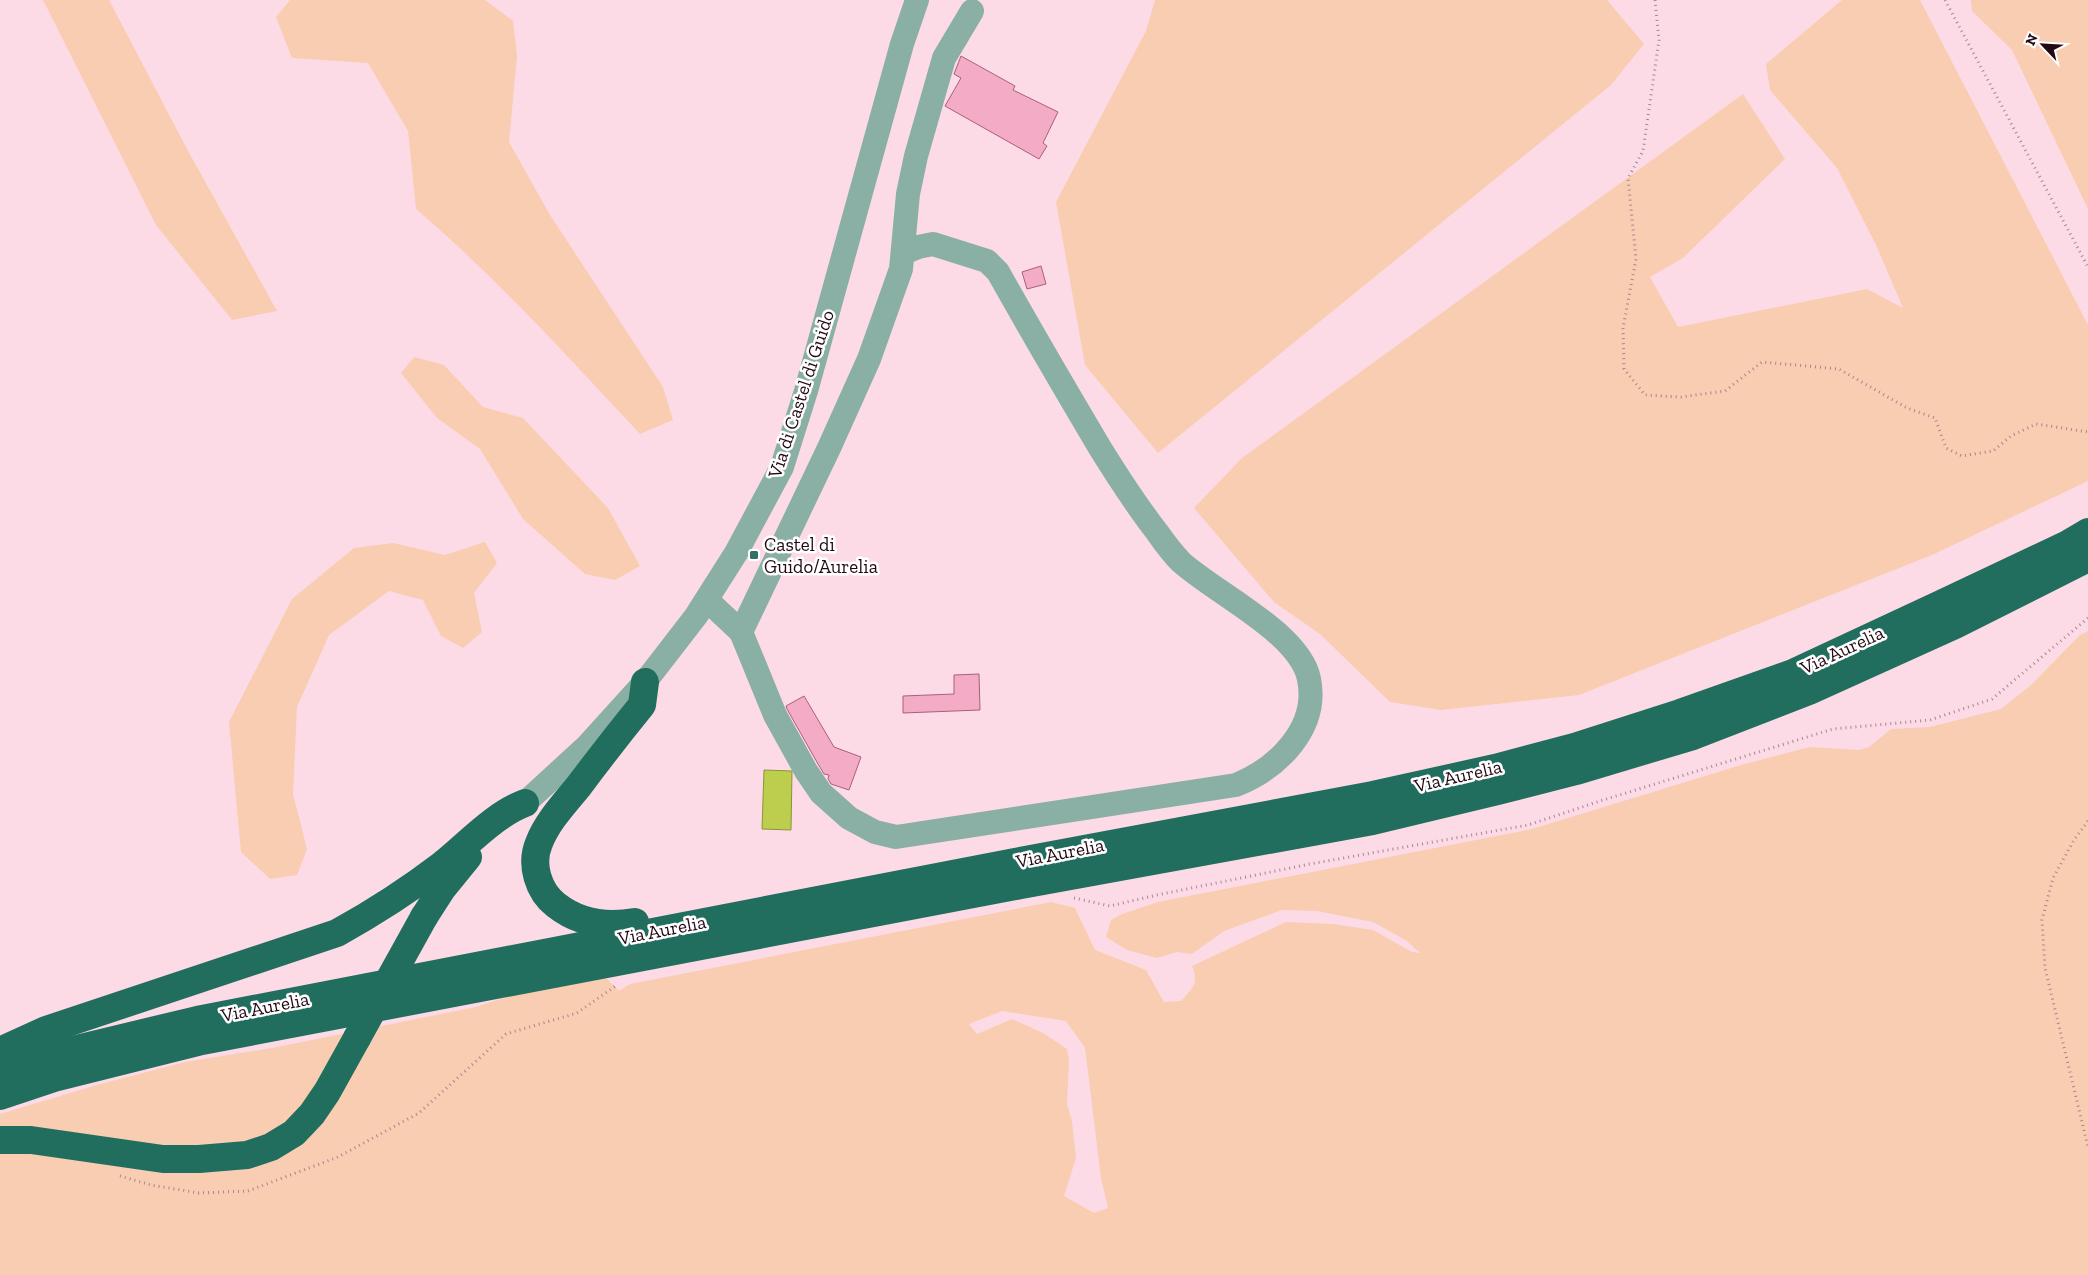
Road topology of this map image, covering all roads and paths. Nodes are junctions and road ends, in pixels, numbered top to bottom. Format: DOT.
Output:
graph roads {
  1 [pos="917,0"];
  2 [pos="1655,0"];
  3 [pos="1946,0"];
  4 [pos="972,11"];
  5 [pos="903,253"];
  6 [pos="2088,266"];
  7 [pos="2088,432"];
  8 [pos="2088,532"];
  9 [pos="2088,558"];
  10 [pos="707,600"];
  11 [pos="2088,618"];
  12 [pos="741,632"];
  13 [pos="645,682"];
  14 [pos="525,803"];
  15 [pos="2088,821"];
  16 [pos="1015,862"];
  17 [pos="1068,896"];
  18 [pos="620,983"];
  19 [pos="0,1051"];
  20 [pos="0,1072"];
  21 [pos="0,1096"];
  22 [pos="0,1140"];
  23 [pos="2088,1147"];
  24 [pos="116,1175"];
  1 -- 10 [label="street, Via di Castel di Guido"];
  2 -- 7 [label="path"];
  3 -- 6 [label="path"];
  4 -- 5 [label="street"];
  5 -- 12 [label="street"];
  5 -- 12 [label="street"];
  8 -- 16 [label="highway, Via Aurelia"];
  9 -- 21 [label="highway, Via Aurelia"];
  10 -- 12 [label="street"];
  10 -- 13 [label="street, Via di Castel di Guido"];
  11 -- 17 [label="path"];
  13 -- 14 [label="street, Via di Castel di Guido"];
  13 -- 16 [label="highway"];
  14 -- 19 [label="highway"];
  14 -- 22 [label="highway, bridge"];
  15 -- 23 [label="path"];
  16 -- 20 [label="highway, Via Aurelia"];
  18 -- 24 [label="path"];
}
